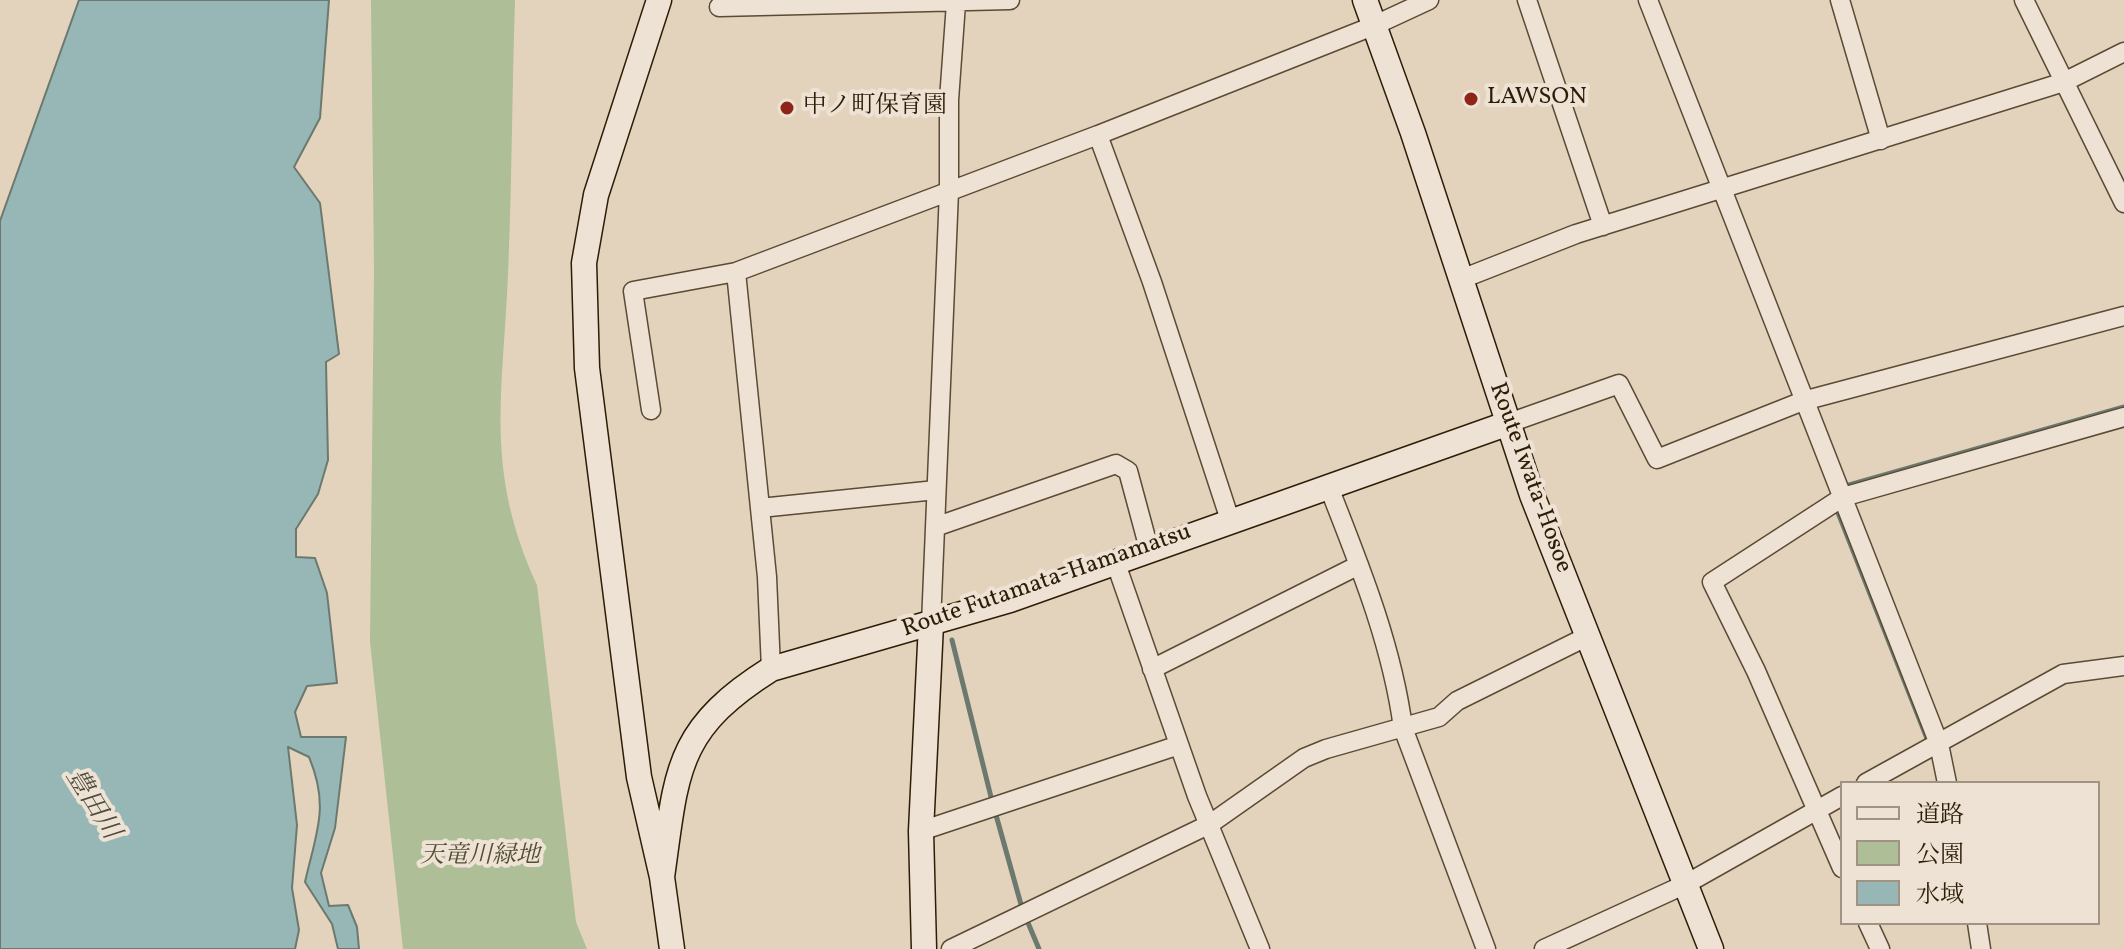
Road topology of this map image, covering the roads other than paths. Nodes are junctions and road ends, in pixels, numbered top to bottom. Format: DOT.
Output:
graph roads {
  1 [pos="659,0"];
  2 [pos="1010,0"];
  3 [pos="1365,0"];
  4 [pos="1429,0"];
  5 [pos="1527,0"];
  6 [pos="1648,0"];
  7 [pos="1840,0"];
  8 [pos="2024,0"];
  9 [pos="956,3"];
  10 [pos="719,7"];
  11 [pos="1373,26"];
  12 [pos="2124,52"];
  13 [pos="2064,82"];
  14 [pos="1098,135"];
  15 [pos="1881,140"];
  16 [pos="1722,190"];
  17 [pos="949,191"];
  18 [pos="2124,203"];
  19 [pos="1603,226"];
  20 [pos="736,272"];
  21 [pos="1459,280"];
  22 [pos="2124,316"];
  23 [pos="1803,401"];
  24 [pos="651,410"];
  25 [pos="2124,417"];
  26 [pos="1509,423"];
  27 [pos="1328,485"];
  28 [pos="936,490"];
  29 [pos="1843,497"];
  30 [pos="760,508"];
  31 [pos="1230,520"];
  32 [pos="935,527"];
  33 [pos="1149,549"];
  34 [pos="1115,561"];
  35 [pos="1359,565"];
  36 [pos="931,624"];
  37 [pos="1588,636"];
  38 [pos="2124,666"];
  39 [pos="771,669"];
  40 [pos="1152,669"];
  41 [pos="1403,728"];
  42 [pos="1939,744"];
  43 [pos="1179,745"];
  44 [pos="1870,781"];
  45 [pos="1947,781"];
  46 [pos="1840,797"];
  47 [pos="1815,810"];
  48 [pos="1210,824"];
  49 [pos="921,831"];
  50 [pos="1840,864"];
  51 [pos="662,877"];
  52 [pos="1686,884"];
  53 [pos="1869,925"];
  54 [pos="1977,925"];
  55 [pos="672,949"];
  56 [pos="924,949"];
  57 [pos="951,949"];
  58 [pos="1260,949"];
  59 [pos="1486,949"];
  60 [pos="1544,949"];
  61 [pos="1711,949"];
  62 [pos="1880,949"];
  63 [pos="1981,949"];
  1 -- 51 [label="main road, Route Futamata-Hamamatsu"];
  2 -- 9 [label="street"];
  3 -- 11 [label="main road, Route Iwata-Hosoe"];
  4 -- 11 [label="street"];
  5 -- 19 [label="street"];
  6 -- 16 [label="street"];
  7 -- 15 [label="street"];
  8 -- 13 [label="street"];
  9 -- 10 [label="street"];
  9 -- 17 [label="street"];
  11 -- 14 [label="street"];
  11 -- 21 [label="main road, Route Iwata-Hosoe"];
  12 -- 13 [label="street"];
  13 -- 15 [label="street"];
  13 -- 18 [label="street"];
  14 -- 17 [label="street"];
  14 -- 31 [label="street"];
  15 -- 16 [label="street"];
  16 -- 19 [label="street"];
  16 -- 23 [label="street"];
  17 -- 20 [label="street"];
  17 -- 28 [label="street"];
  19 -- 21 [label="street"];
  20 -- 24 [label="street"];
  20 -- 30 [label="street"];
  21 -- 26 [label="main road, Route Iwata-Hosoe"];
  22 -- 23 [label="street"];
  23 -- 26 [label="street"];
  23 -- 29 [label="street"];
  25 -- 29 [label="street"];
  26 -- 27 [label="main road, Route Futamata-Hamamatsu"];
  26 -- 37 [label="main road, Route Iwata-Hosoe"];
  27 -- 31 [label="main road, Route Futamata-Hamamatsu"];
  27 -- 35 [label="street"];
  28 -- 30 [label="street"];
  28 -- 32 [label="street"];
  29 -- 42 [label="street"];
  29 -- 47 [label="street"];
  30 -- 39 [label="street"];
  31 -- 33 [label="main road, Route Futamata-Hamamatsu"];
  32 -- 33 [label="street"];
  32 -- 36 [label="street"];
  33 -- 34 [label="main road, Route Futamata-Hamamatsu"];
  34 -- 36 [label="main road, Route Futamata-Hamamatsu"];
  34 -- 40 [label="street"];
  35 -- 40 [label="street"];
  35 -- 41 [label="street"];
  36 -- 39 [label="main road, Route Futamata-Hamamatsu"];
  36 -- 49 [label="main road"];
  37 -- 41 [label="street"];
  37 -- 52 [label="main road, Route Iwata-Hosoe"];
  38 -- 42 [label="street"];
  39 -- 51 [label="main road, Route Futamata-Hamamatsu"];
  40 -- 43 [label="street"];
  41 -- 48 [label="street"];
  41 -- 59 [label="street"];
  42 -- 44 [label="street"];
  42 -- 45 [label="street"];
  43 -- 48 [label="street"];
  43 -- 49 [label="street"];
  46 -- 47 [label="street"];
  47 -- 50 [label="street"];
  47 -- 52 [label="street"];
  48 -- 57 [label="street"];
  48 -- 58 [label="street"];
  49 -- 56 [label="main road"];
  51 -- 55 [label="main road, Route Futamata-Hamamatsu"];
  52 -- 60 [label="street"];
  52 -- 61 [label="main road, Route Iwata-Hosoe"];
  53 -- 62 [label="street"];
  54 -- 63 [label="street"];
}
